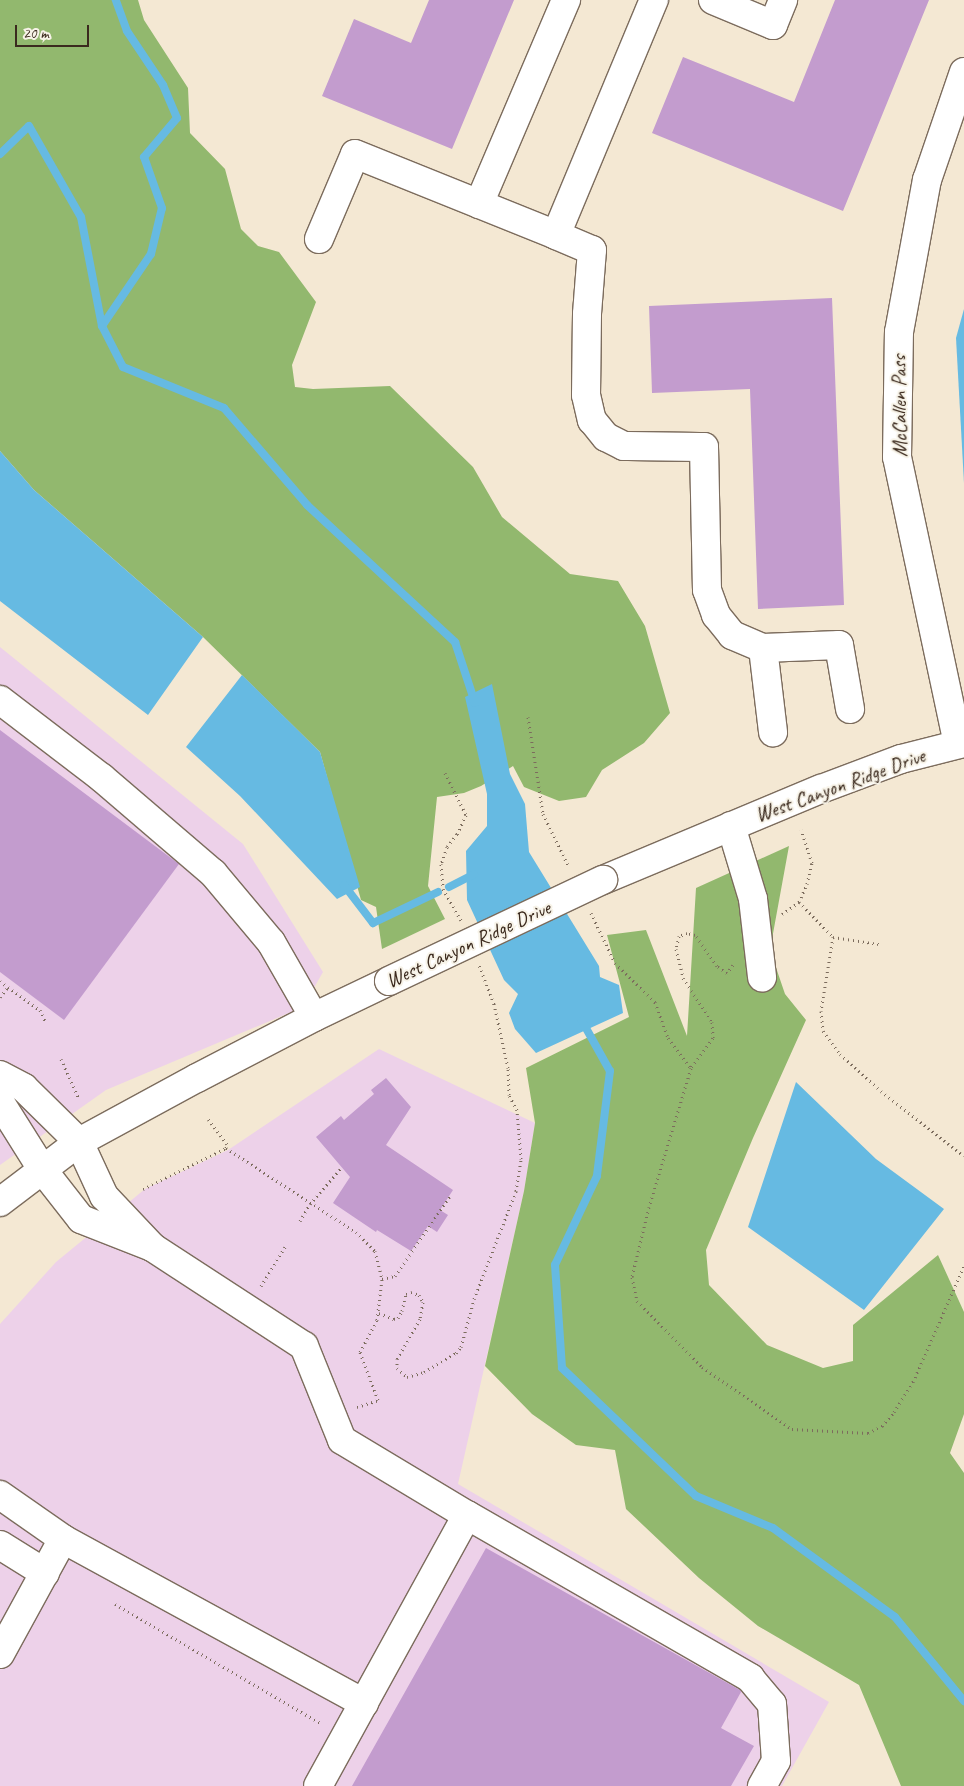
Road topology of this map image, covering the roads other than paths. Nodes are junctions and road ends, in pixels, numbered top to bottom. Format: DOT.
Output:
graph roads {
  1 [pos="566,0"];
  2 [pos="654,0"];
  3 [pos="713,0"];
  4 [pos="783,0"];
  5 [pos="964,72"];
  6 [pos="479,204"];
  7 [pos="556,235"];
  8 [pos="319,239"];
  9 [pos="763,648"];
  10 [pos="0,700"];
  11 [pos="850,709"];
  12 [pos="773,732"];
  13 [pos="961,743"];
  14 [pos="731,826"];
  15 [pos="762,977"];
  16 [pos="314,1017"];
  17 [pos="0,1075"];
  18 [pos="0,1102"];
  19 [pos="79,1142"];
  20 [pos="42,1169"];
  21 [pos="0,1202"];
  22 [pos="152,1247"];
  23 [pos="0,1495"];
  24 [pos="467,1515"];
  25 [pos="63,1539"];
  26 [pos="0,1545"];
  27 [pos="45,1573"];
  28 [pos="0,1654"];
  29 [pos="364,1703"];
  30 [pos="318,1786"];
  31 [pos="762,1786"];
  1 -- 6 [label="street"];
  2 -- 7 [label="street"];
  3 -- 4 [label="street"];
  5 -- 13 [label="street, McCallen Pass"];
  6 -- 7 [label="street"];
  6 -- 8 [label="street"];
  7 -- 9 [label="street"];
  9 -- 11 [label="street"];
  9 -- 12 [label="street"];
  10 -- 16 [label="street"];
  13 -- 14 [label="street, West Canyon Ridge Drive"];
  14 -- 15 [label="street"];
  14 -- 16 [label="street, West Canyon Ridge Drive, bridge"];
  16 -- 19 [label="street, West Canyon Ridge Drive"];
  17 -- 19 [label="street"];
  18 -- 20 [label="street"];
  19 -- 20 [label="street, West Canyon Ridge Drive"];
  19 -- 22 [label="street"];
  20 -- 21 [label="street, West Canyon Ridge Drive"];
  20 -- 22 [label="street"];
  22 -- 24 [label="street"];
  23 -- 25 [label="street"];
  24 -- 29 [label="street"];
  24 -- 31 [label="street"];
  25 -- 27 [label="street"];
  25 -- 29 [label="street"];
  26 -- 27 [label="street"];
  27 -- 28 [label="street"];
  29 -- 30 [label="street"];
}
